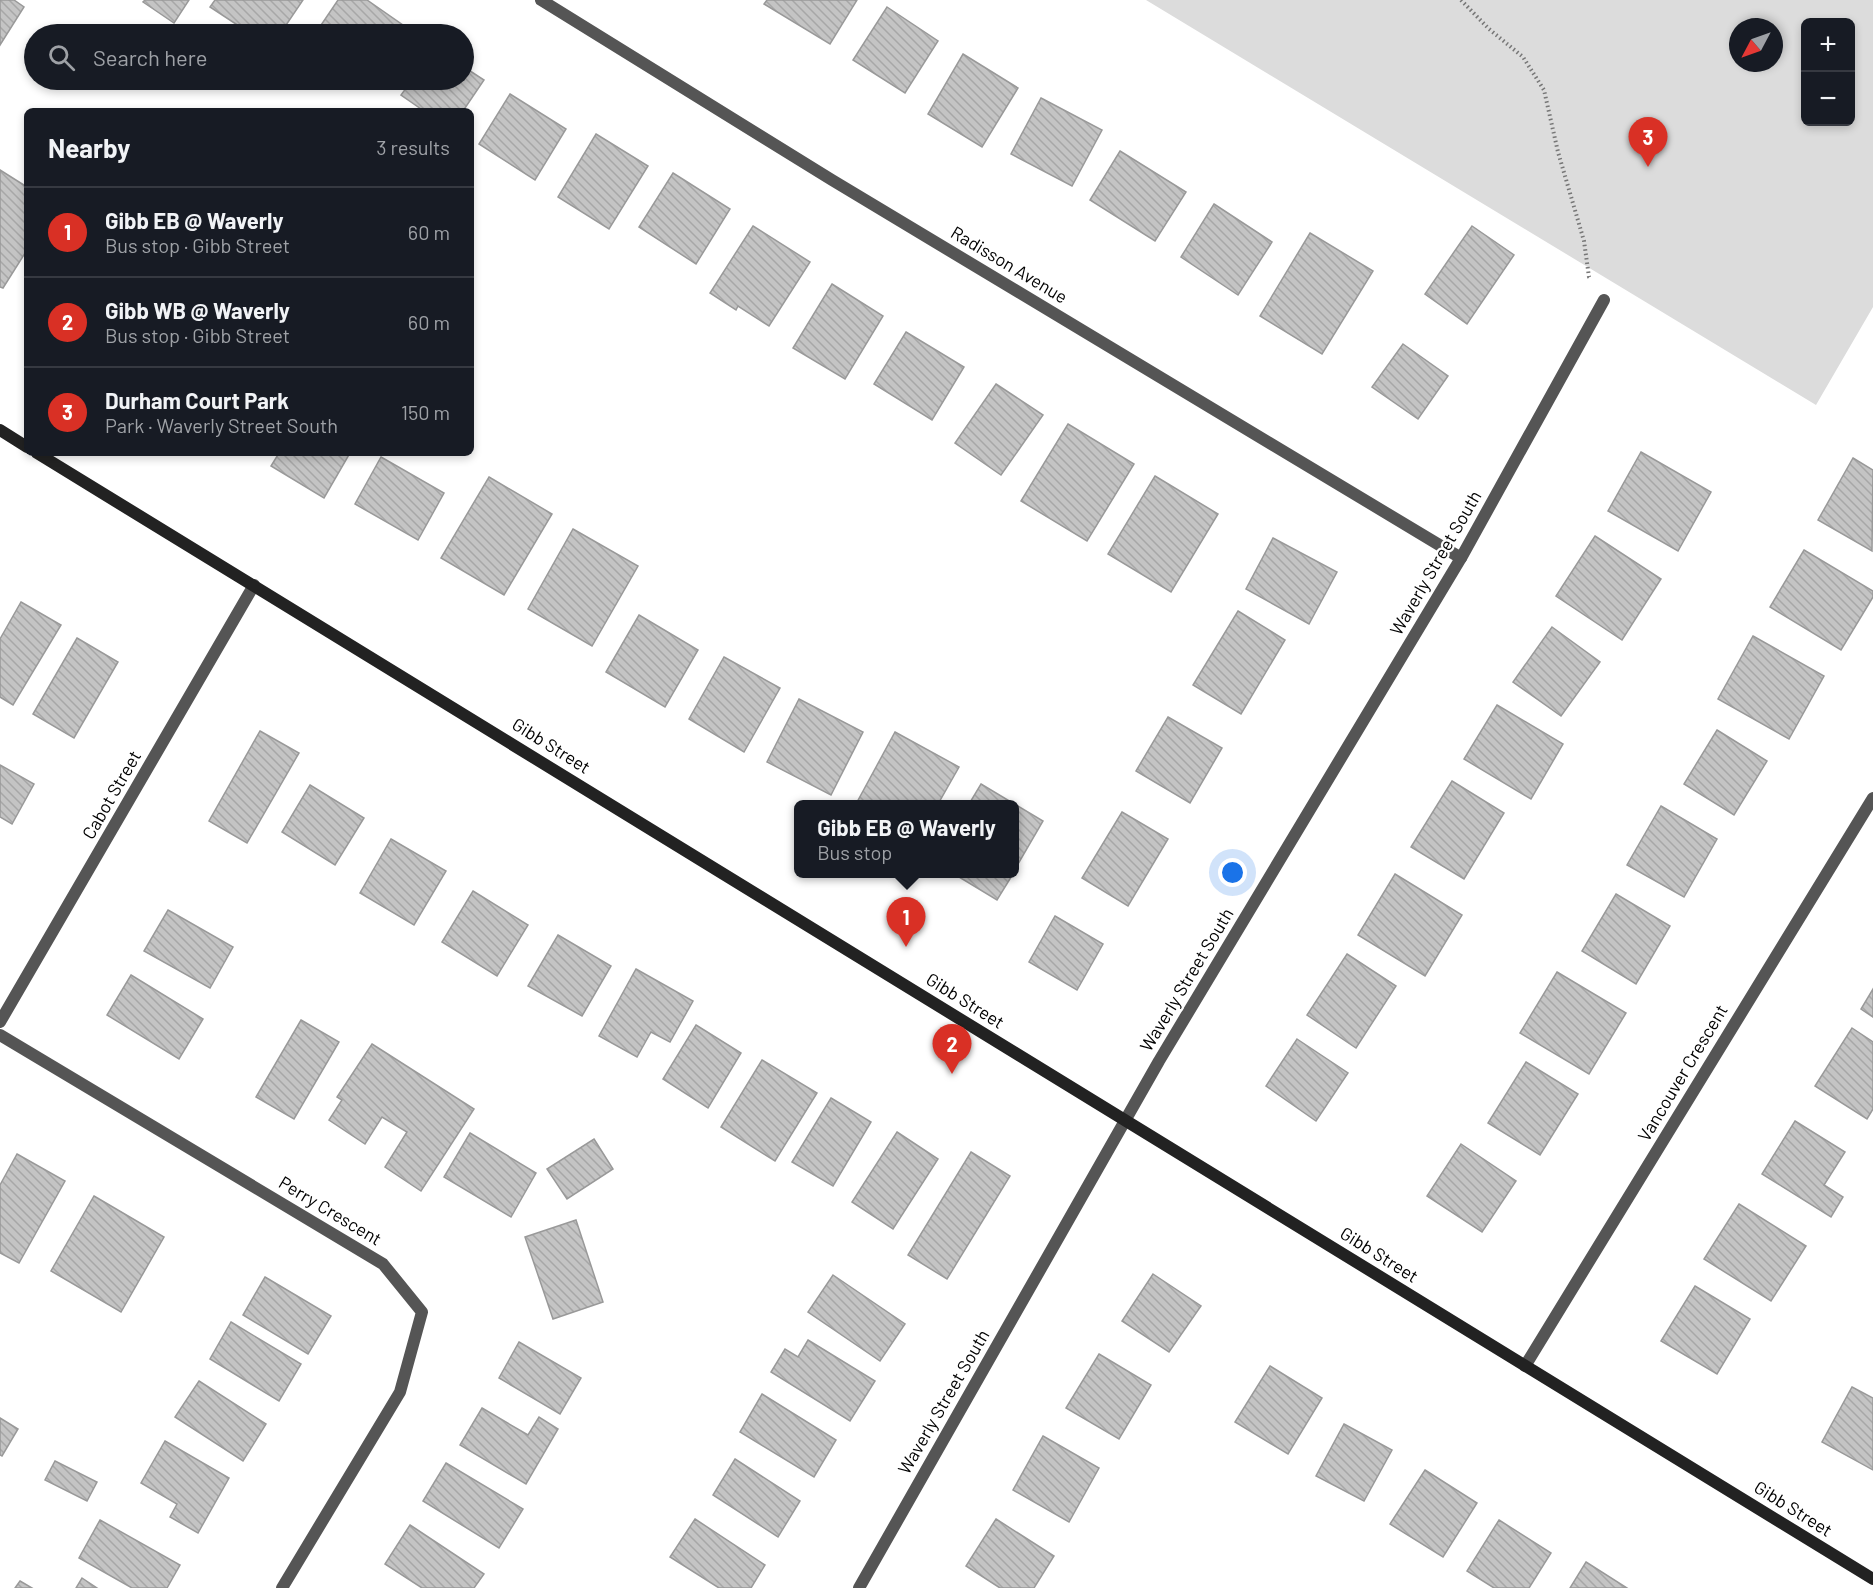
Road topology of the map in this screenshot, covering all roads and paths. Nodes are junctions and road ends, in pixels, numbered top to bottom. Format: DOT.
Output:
graph roads {
  1 [pos="541,0"];
  2 [pos="1461,0"];
  3 [pos="1604,300"];
  4 [pos="0,430"];
  5 [pos="24,445"];
  6 [pos="42,456"];
  7 [pos="1461,558"];
  8 [pos="254,585"];
  9 [pos="1873,798"];
  10 [pos="0,1022"];
  11 [pos="0,1035"];
  12 [pos="1126,1121"];
  13 [pos="1525,1366"];
  14 [pos="1873,1579"];
  15 [pos="282,1588"];
  16 [pos="858,1588"];
  1 -- 7 [label="street, Radisson Avenue"];
  2 -- 3 [label="path"];
  3 -- 7 [label="street, Waverly Street South"];
  4 -- 5 [label="main road"];
  6 -- 8 [label="main road, Gibb Street"];
  7 -- 12 [label="street, Waverly Street South"];
  8 -- 10 [label="street, Cabot Street"];
  8 -- 12 [label="main road, Gibb Street"];
  9 -- 13 [label="street, Vancouver Crescent"];
  11 -- 15 [label="street, Perry Crescent"];
  12 -- 13 [label="main road, Gibb Street"];
  12 -- 16 [label="street, Waverly Street South"];
  13 -- 14 [label="main road, Gibb Street"];
}
